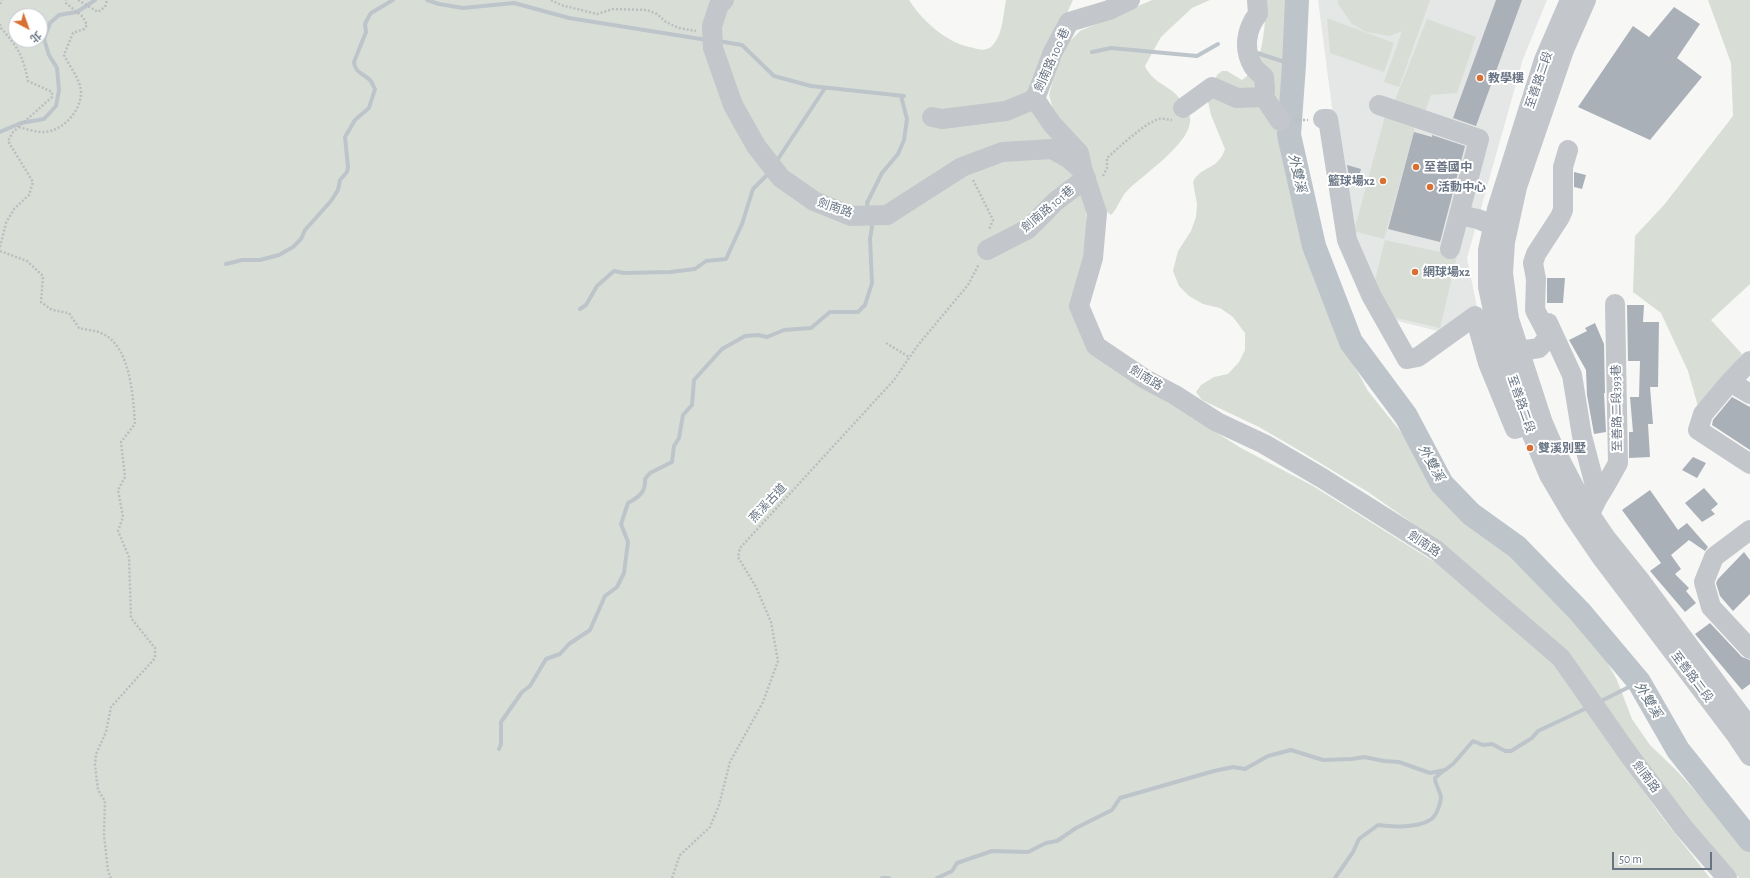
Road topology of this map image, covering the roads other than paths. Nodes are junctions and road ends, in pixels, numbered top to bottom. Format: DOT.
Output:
graph roads {
  1 [pos="724,0"];
  2 [pos="1130,0"];
  3 [pos="1257,0"];
  4 [pos="1570,0"];
  5 [pos="1586,0"];
  6 [pos="1264,97"];
  7 [pos="1035,99"];
  8 [pos="1380,105"];
  9 [pos="1183,108"];
  10 [pos="932,118"];
  11 [pos="1323,119"];
  12 [pos="1280,120"];
  13 [pos="1568,150"];
  14 [pos="1085,174"];
  15 [pos="1459,215"];
  16 [pos="1494,226"];
  17 [pos="987,250"];
  18 [pos="1450,250"];
  19 [pos="1544,274"];
  20 [pos="1616,304"];
  21 [pos="1519,351"];
  22 [pos="1750,361"];
  23 [pos="1730,382"];
  24 [pos="1750,394"];
  25 [pos="1528,425"];
  26 [pos="1750,464"];
  27 [pos="1598,497"];
  28 [pos="1585,520"];
  29 [pos="1750,530"];
  30 [pos="1750,649"];
  31 [pos="1750,728"];
  32 [pos="1750,756"];
  33 [pos="1727,878"];
  1 -- 14 [label="street, 劍南路"];
  2 -- 7 [label="street, 劍南路 100 巷"];
  3 -- 6 [label="street"];
  4 -- 16 [label="street, 至善路二段"];
  5 -- 21 [label="street, 至善路二段"];
  6 -- 9 [label="street"];
  6 -- 12 [label="street"];
  7 -- 10 [label="street"];
  7 -- 14 [label="street, 劍南路 100 巷"];
  8 -- 15 [label="street"];
  11 -- 25 [label="street"];
  13 -- 21 [label="street"];
  14 -- 17 [label="street, 劍南路 101巷"];
  14 -- 33 [label="street, 劍南路"];
  15 -- 16 [label="street"];
  15 -- 18 [label="street"];
  16 -- 25 [label="street, 至善路二段"];
  19 -- 27 [label="street"];
  20 -- 27 [label="street, 至善路二段393巷"];
  21 -- 28 [label="street, 至善路二段"];
  22 -- 23 [label="street"];
  23 -- 24 [label="street"];
  23 -- 26 [label="street"];
  25 -- 28 [label="street, 至善路二段"];
  27 -- 28 [label="street, 至善路二段393巷"];
  28 -- 31 [label="street, 至善路二段"];
  28 -- 32 [label="street, 至善路二段"];
  29 -- 30 [label="street"];
}
